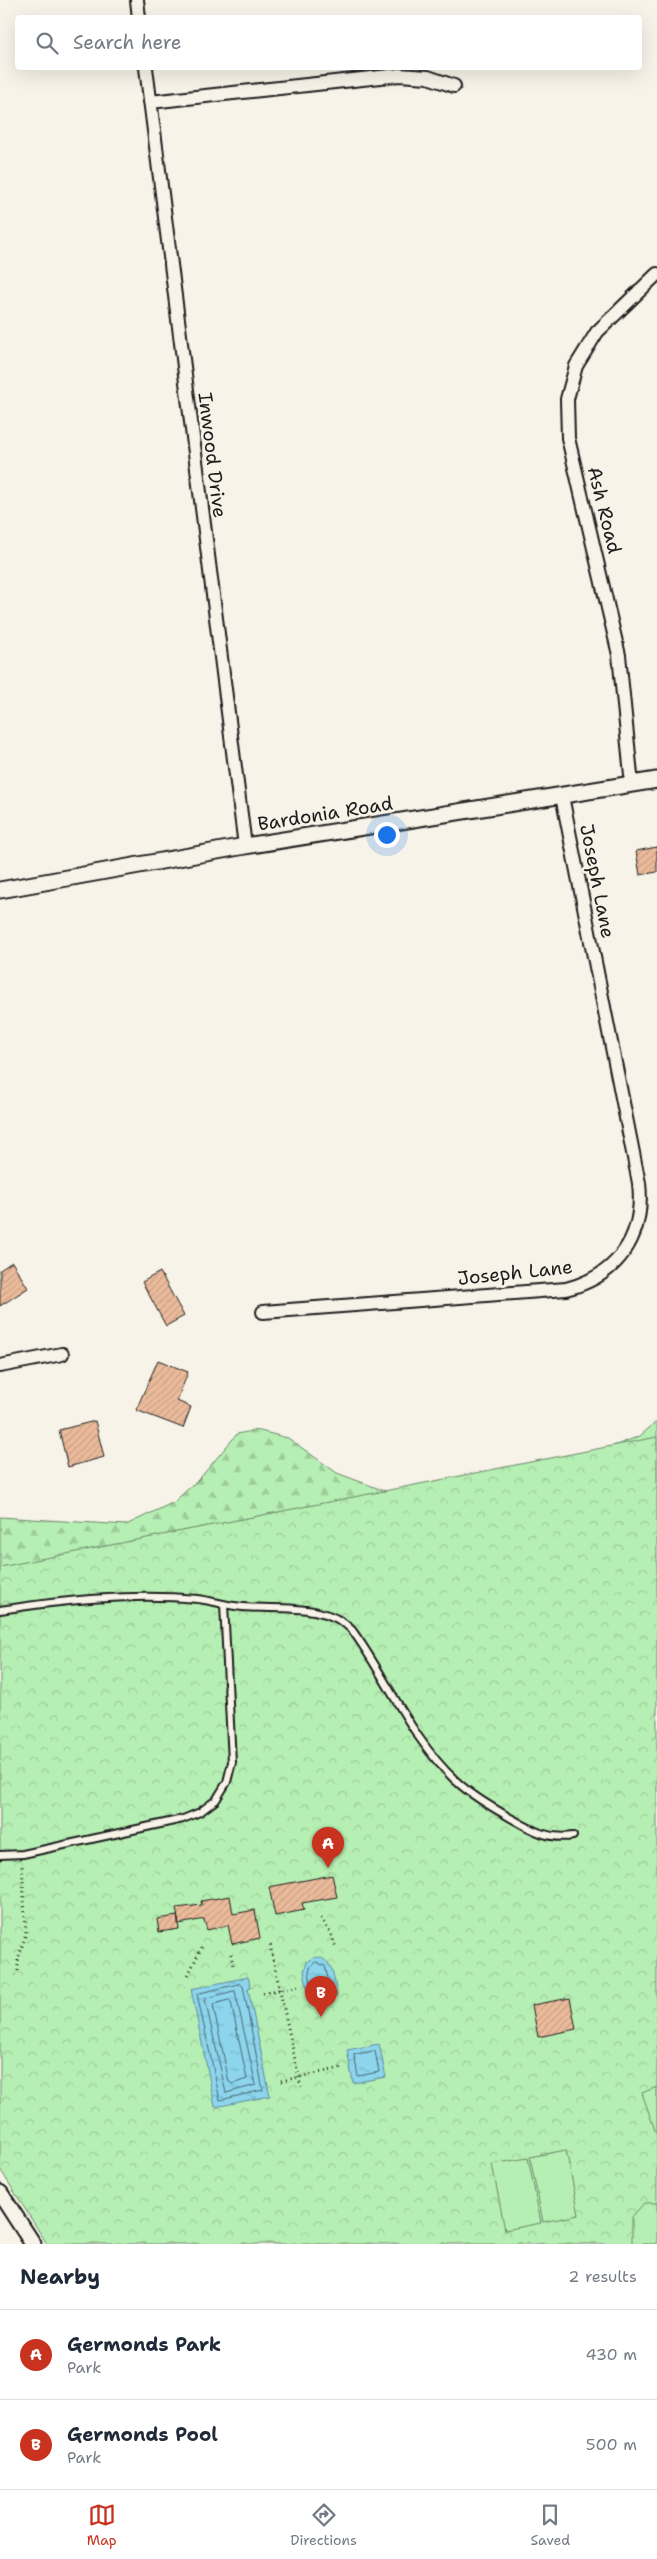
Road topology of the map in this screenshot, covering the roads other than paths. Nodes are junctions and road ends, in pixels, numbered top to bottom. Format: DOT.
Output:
graph roads {
  1 [pos="137,0"];
  2 [pos="139,15"];
  3 [pos="146,70"];
  4 [pos="454,86"];
  5 [pos="150,102"];
  6 [pos="657,274"];
  7 [pos="657,780"];
  8 [pos="632,785"];
  9 [pos="562,796"];
  10 [pos="245,846"];
  11 [pos="0,890"];
  12 [pos="263,1312"];
  13 [pos="62,1354"];
  14 [pos="0,1366"];
  15 [pos="224,1604"];
  16 [pos="0,1610"];
  17 [pos="573,1836"];
  18 [pos="0,1855"];
  19 [pos="0,2193"];
  20 [pos="33,2244"];
  1 -- 2 [label="street"];
  3 -- 5 [label="street, Inwood Drive"];
  4 -- 5 [label="street"];
  5 -- 10 [label="street, Inwood Drive"];
  6 -- 8 [label="street, Ash Road"];
  7 -- 8 [label="street, Bardonia Road"];
  8 -- 9 [label="street, Bardonia Road"];
  9 -- 10 [label="street, Bardonia Road"];
  9 -- 12 [label="street, Joseph Lane"];
  10 -- 11 [label="street, Bardonia Road"];
  13 -- 14 [label="street"];
  15 -- 16 [label="lane"];
  15 -- 17 [label="lane"];
  15 -- 18 [label="lane"];
  19 -- 20 [label="street"];
}
